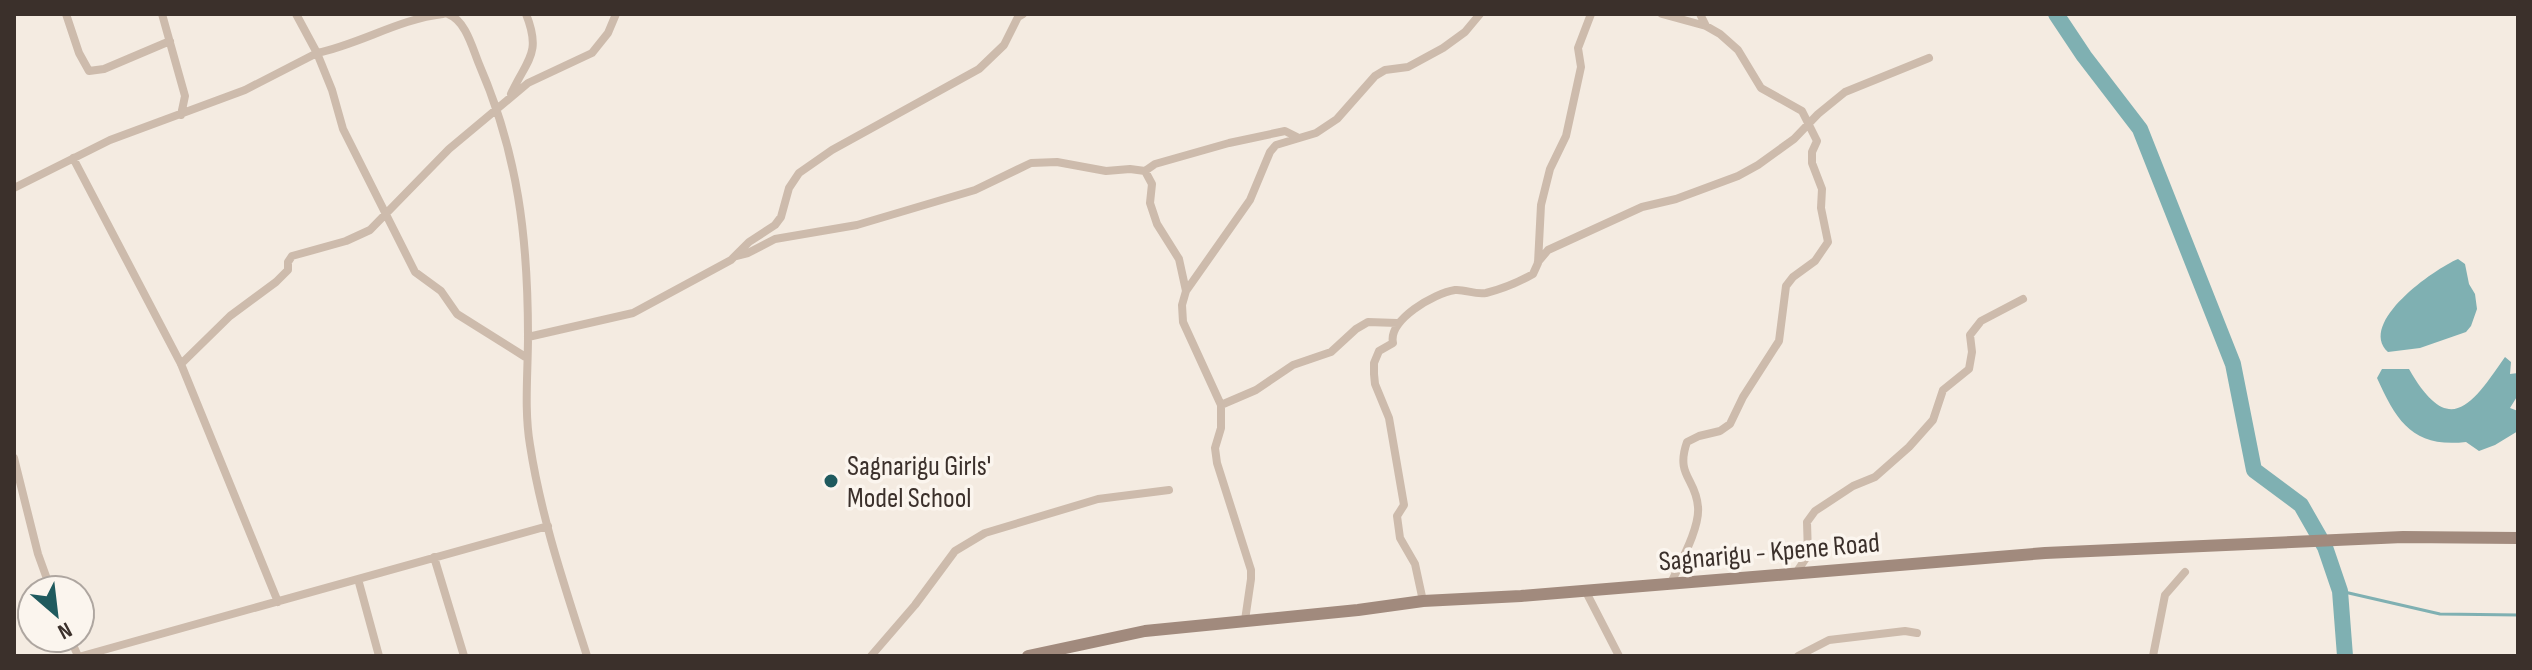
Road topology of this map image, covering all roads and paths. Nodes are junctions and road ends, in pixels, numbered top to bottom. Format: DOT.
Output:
graph roads {
  1 [pos="66,14"];
  2 [pos="162,14"];
  3 [pos="296,14"];
  4 [pos="446,14"];
  5 [pos="526,14"];
  6 [pos="616,14"];
  7 [pos="1023,14"];
  8 [pos="1480,14"];
  9 [pos="1662,14"];
  10 [pos="1700,14"];
  11 [pos="1588,16"];
  12 [pos="1706,26"];
  13 [pos="170,41"];
  14 [pos="317,53"];
  15 [pos="1929,58"];
  16 [pos="510,97"];
  17 [pos="497,108"];
  18 [pos="181,115"];
  19 [pos="1810,123"];
  20 [pos="1298,137"];
  21 [pos="73,158"];
  22 [pos="1145,171"];
  23 [pos="14,188"];
  24 [pos="385,215"];
  25 [pos="736,256"];
  26 [pos="1538,263"];
  27 [pos="1186,291"];
  28 [pos="2023,299"];
  29 [pos="1397,323"];
  30 [pos="528,337"];
  31 [pos="527,358"];
  32 [pos="181,364"];
  33 [pos="1221,405"];
  34 [pos="14,458"];
  35 [pos="1169,490"];
  36 [pos="548,526"];
  37 [pos="2518,538"];
  38 [pos="434,557"];
  39 [pos="2185,572"];
  40 [pos="1796,573"];
  41 [pos="45,574"];
  42 [pos="358,579"];
  43 [pos="1671,583"];
  44 [pos="1585,590"];
  45 [pos="1423,601"];
  46 [pos="278,602"];
  47 [pos="1245,620"];
  48 [pos="1917,633"];
  49 [pos="108,652"];
  50 [pos="80,656"];
  51 [pos="379,656"];
  52 [pos="464,656"];
  53 [pos="587,656"];
  54 [pos="871,656"];
  55 [pos="1028,656"];
  56 [pos="1619,656"];
  57 [pos="1798,656"];
  58 [pos="2153,656"];
  1 -- 13 [label="street"];
  2 -- 13 [label="street"];
  3 -- 14 [label="street"];
  4 -- 14 [label="street"];
  4 -- 17 [label="street"];
  5 -- 16 [label="street"];
  6 -- 16 [label="street"];
  7 -- 25 [label="street"];
  8 -- 20 [label="street"];
  9 -- 12 [label="street"];
  10 -- 12 [label="street"];
  11 -- 26 [label="street"];
  12 -- 19 [label="street"];
  13 -- 18 [label="street"];
  14 -- 18 [label="street"];
  14 -- 24 [label="street"];
  15 -- 19 [label="street"];
  16 -- 17 [label="street"];
  17 -- 24 [label="street"];
  17 -- 30 [label="street"];
  18 -- 21 [label="street"];
  19 -- 26 [label="street"];
  19 -- 43 [label="street"];
  20 -- 22 [label="street"];
  20 -- 27 [label="street"];
  21 -- 23 [label="street"];
  21 -- 32 [label="street"];
  22 -- 25 [label="street"];
  22 -- 27 [label="street"];
  24 -- 31 [label="street"];
  24 -- 32 [label="street"];
  25 -- 30 [label="street"];
  26 -- 29 [label="street"];
  27 -- 33 [label="street"];
  28 -- 40 [label="street"];
  29 -- 33 [label="street"];
  29 -- 45 [label="street"];
  30 -- 31 [label="street"];
  31 -- 36 [label="street"];
  32 -- 46 [label="street"];
  33 -- 47 [label="street"];
  34 -- 41 [label="street"];
  35 -- 54 [label="street"];
  36 -- 38 [label="street"];
  36 -- 53 [label="street"];
  37 -- 40 [label="street, Sagnarigu - Kpene Road"];
  38 -- 42 [label="street"];
  38 -- 52 [label="street"];
  39 -- 58 [label="street"];
  40 -- 43 [label="street, Sagnarigu - Kpene Road"];
  42 -- 46 [label="street"];
  42 -- 51 [label="street"];
  43 -- 44 [label="street, Sagnarigu - Kpene Road"];
  44 -- 45 [label="street, Sagnarigu - Kpene Road"];
  44 -- 56 [label="street"];
  45 -- 47 [label="street, Sagnarigu - Kpene Road"];
  46 -- 49 [label="street"];
  47 -- 55 [label="street, Sagnarigu - Kpene Road"];
  48 -- 57 [label="street"];
  49 -- 50 [label="street"];
}
